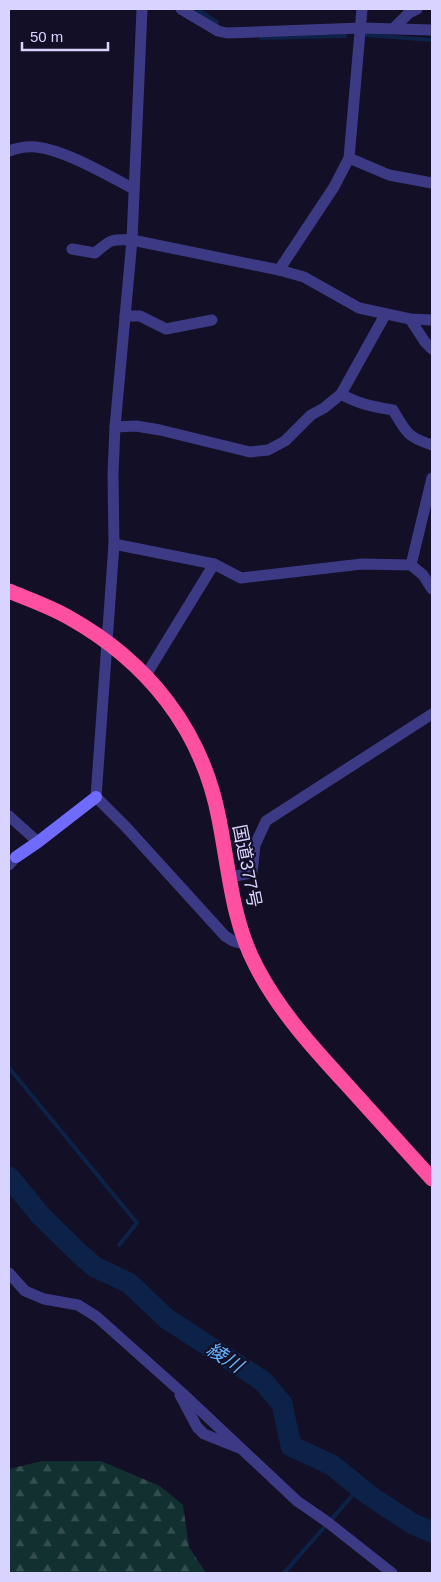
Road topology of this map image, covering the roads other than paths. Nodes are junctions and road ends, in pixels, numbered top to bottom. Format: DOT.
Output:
graph roads {
  1 [pos="142,9"];
  2 [pos="181,9"];
  3 [pos="362,9"];
  4 [pos="417,9"];
  5 [pos="361,28"];
  6 [pos="394,28"];
  7 [pos="432,30"];
  8 [pos="9,151"];
  9 [pos="349,158"];
  10 [pos="432,183"];
  11 [pos="134,188"];
  12 [pos="132,240"];
  13 [pos="72,249"];
  14 [pos="280,270"];
  15 [pos="385,315"];
  16 [pos="125,316"];
  17 [pos="410,319"];
  18 [pos="212,320"];
  19 [pos="432,320"];
  20 [pos="432,349"];
  21 [pos="341,394"];
  22 [pos="115,427"];
  23 [pos="432,445"];
  24 [pos="432,478"];
  25 [pos="114,544"];
  26 [pos="214,564"];
  27 [pos="411,565"];
  28 [pos="432,589"];
  29 [pos="9,590"];
  30 [pos="107,642"];
  31 [pos="146,675"];
  32 [pos="432,714"];
  33 [pos="96,797"];
  34 [pos="9,816"];
  35 [pos="38,842"];
  36 [pos="13,861"];
  37 [pos="229,877"];
  38 [pos="246,945"];
  39 [pos="432,1179"];
  40 [pos="9,1273"];
  41 [pos="392,1573"];
  1 -- 11 [label="street"];
  2 -- 5 [label="street"];
  3 -- 5 [label="street"];
  4 -- 6 [label="street"];
  5 -- 6 [label="street"];
  5 -- 9 [label="street"];
  6 -- 7 [label="street"];
  8 -- 11 [label="street"];
  9 -- 10 [label="street"];
  9 -- 14 [label="street"];
  11 -- 12 [label="street"];
  12 -- 13 [label="street"];
  12 -- 14 [label="street"];
  12 -- 16 [label="street"];
  14 -- 15 [label="street"];
  15 -- 17 [label="street"];
  15 -- 21 [label="street"];
  16 -- 18 [label="street"];
  16 -- 22 [label="street"];
  17 -- 19 [label="street"];
  17 -- 20 [label="street"];
  21 -- 22 [label="street"];
  21 -- 23 [label="street"];
  22 -- 25 [label="street"];
  24 -- 27 [label="street"];
  25 -- 26 [label="street"];
  25 -- 30 [label="street"];
  26 -- 27 [label="street"];
  26 -- 31 [label="street"];
  27 -- 28 [label="street"];
  29 -- 30 [label="highway, 国道377号"];
  30 -- 31 [label="highway, 国道377号"];
  30 -- 33 [label="street"];
  31 -- 37 [label="highway, 国道377号"];
  32 -- 37 [label="street"];
  33 -- 35 [label="street"];
  33 -- 38 [label="street"];
  34 -- 35 [label="street"];
  35 -- 36 [label="street"];
  37 -- 38 [label="highway, 国道377号"];
  38 -- 39 [label="highway, 国道377号"];
  40 -- 41 [label="street"];
}
